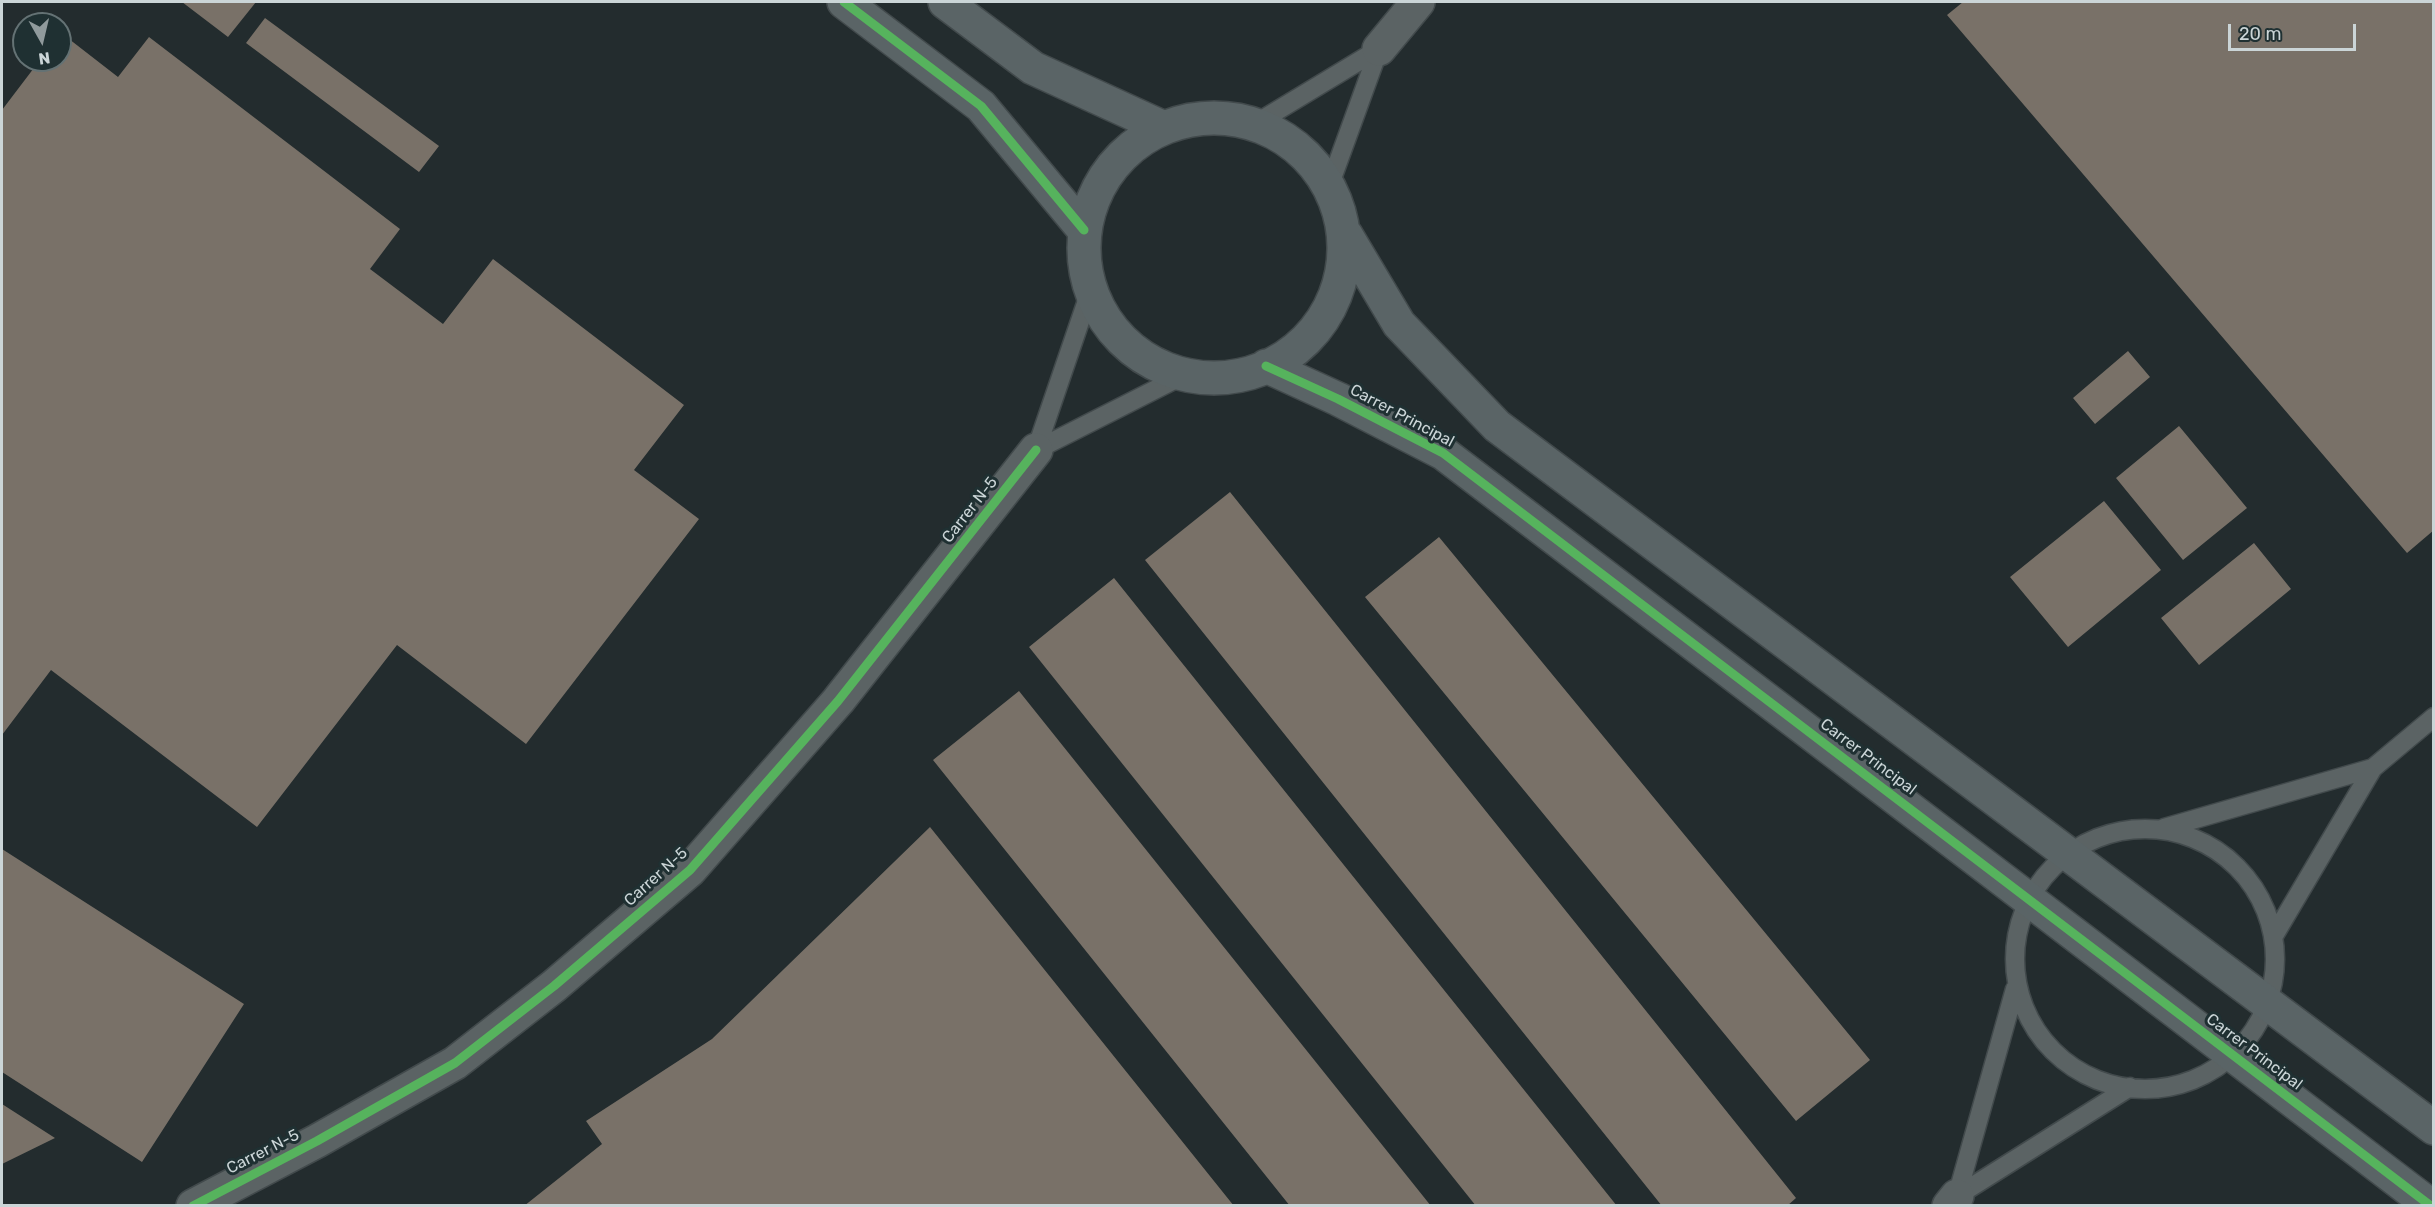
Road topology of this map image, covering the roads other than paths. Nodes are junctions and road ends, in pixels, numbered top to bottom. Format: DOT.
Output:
graph roads {
  1 [pos="844,2"];
  2 [pos="945,2"];
  3 [pos="1418,2"];
  4 [pos="1379,49"];
  5 [pos="1255,124"];
  6 [pos="1162,127"];
  7 [pos="1330,184"];
  8 [pos="1084,230"];
  9 [pos="1346,235"];
  10 [pos="1090,292"];
  11 [pos="1266,366"];
  12 [pos="1184,375"];
  13 [pos="1036,450"];
  14 [pos="2433,717"];
  15 [pos="2373,768"];
  16 [pos="2164,828"];
  17 [pos="2068,854"];
  18 [pos="2030,900"];
  19 [pos="2275,934"];
  20 [pos="2015,988"];
  21 [pos="2266,1003"];
  22 [pos="2232,1054"];
  23 [pos="2130,1087"];
  24 [pos="2433,1128"];
  25 [pos="1953,1201"];
  26 [pos="193,1206"];
  27 [pos="2431,1206"];
  1 -- 8 [label="street"];
  2 -- 6 [label="street"];
  3 -- 4 [label="street"];
  4 -- 5 [label="lane"];
  4 -- 7 [label="lane"];
  5 -- 6 [label="street"];
  5 -- 7 [label="street"];
  6 -- 8 [label="street"];
  7 -- 9 [label="street"];
  8 -- 10 [label="street"];
  9 -- 11 [label="street"];
  9 -- 17 [label="street"];
  10 -- 12 [label="street"];
  10 -- 13 [label="lane"];
  11 -- 12 [label="street"];
  11 -- 18 [label="street, Carrer Principal"];
  12 -- 13 [label="lane"];
  13 -- 26 [label="street, Carrer N-5"];
  14 -- 15 [label="lane"];
  15 -- 16 [label="lane"];
  15 -- 19 [label="lane"];
  16 -- 17 [label="lane"];
  16 -- 19 [label="lane"];
  17 -- 18 [label="lane"];
  17 -- 21 [label="street"];
  18 -- 20 [label="lane"];
  18 -- 22 [label="street, Carrer Principal"];
  19 -- 21 [label="lane"];
  20 -- 23 [label="lane"];
  20 -- 25 [label="lane"];
  21 -- 22 [label="lane"];
  21 -- 24 [label="street"];
  22 -- 23 [label="lane"];
  22 -- 27 [label="street, Carrer Principal"];
  23 -- 25 [label="lane"];
}
